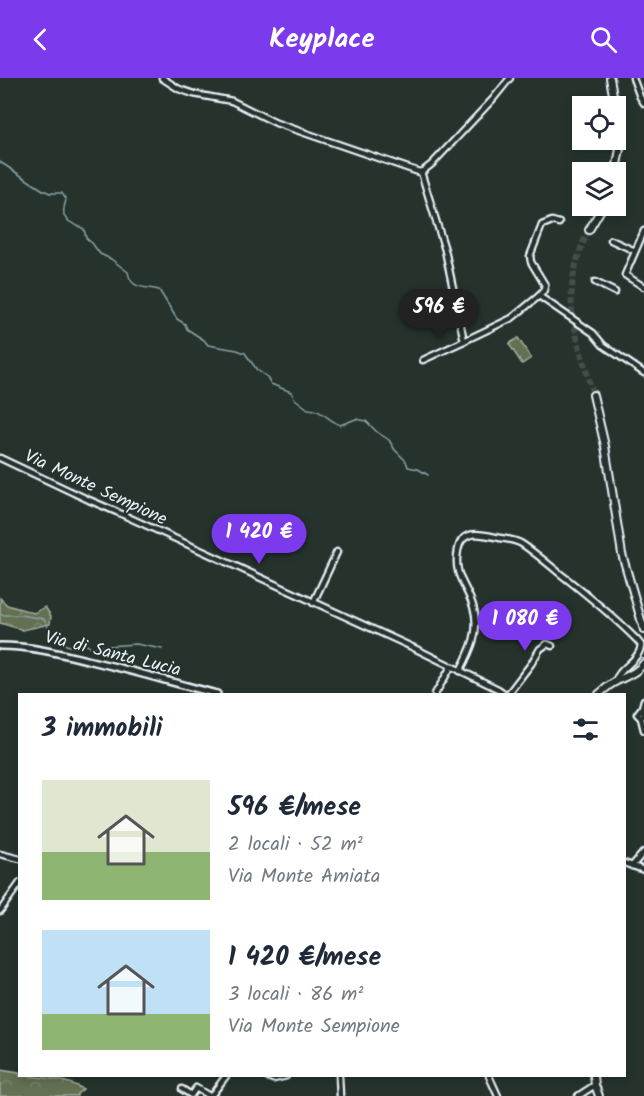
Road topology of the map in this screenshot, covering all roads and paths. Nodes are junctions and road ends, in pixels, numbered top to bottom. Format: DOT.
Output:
graph roads {
  1 [pos="162,78"];
  2 [pos="510,78"];
  3 [pos="610,78"];
  4 [pos="633,78"];
  5 [pos="613,96"];
  6 [pos="644,103"];
  7 [pos="421,172"];
  8 [pos="597,216"];
  9 [pos="559,223"];
  10 [pos="589,230"];
  11 [pos="644,231"];
  12 [pos="611,240"];
  13 [pos="635,251"];
  14 [pos="594,282"];
  15 [pos="644,287"];
  16 [pos="615,292"];
  17 [pos="539,296"];
  18 [pos="464,341"];
  19 [pos="423,360"];
  20 [pos="644,373"];
  21 [pos="593,395"];
  22 [pos="0,458"];
  23 [pos="337,552"];
  24 [pos="313,603"];
  25 [pos="644,630"];
  26 [pos="0,646"];
  27 [pos="552,646"];
  28 [pos="644,663"];
  29 [pos="451,667"];
  30 [pos="460,671"];
  31 [pos="644,673"];
  32 [pos="631,675"];
  33 [pos="615,682"];
  34 [pos="494,687"];
  35 [pos="213,693"];
  36 [pos="436,693"];
  37 [pos="490,693"];
  38 [pos="504,693"];
  39 [pos="507,693"];
  40 [pos="600,693"];
  41 [pos="644,700"];
  42 [pos="643,714"];
  43 [pos="644,730"];
  44 [pos="644,852"];
  45 [pos="0,854"];
  46 [pos="18,859"];
  47 [pos="626,864"];
  48 [pos="632,866"];
  49 [pos="644,870"];
  50 [pos="18,886"];
  51 [pos="0,911"];
  52 [pos="224,1077"];
  53 [pos="339,1077"];
  54 [pos="489,1077"];
  55 [pos="594,1077"];
  56 [pos="595,1085"];
  57 [pos="182,1089"];
  58 [pos="210,1096"];
  59 [pos="340,1096"];
  60 [pos="498,1096"];
  61 [pos="578,1096"];
  62 [pos="599,1096"];
  1 -- 7 [label="street"];
  2 -- 7 [label="street"];
  3 -- 5 [label="main road"];
  4 -- 6 [label="street"];
  7 -- 18 [label="street"];
  8 -- 10 [label="main road"];
  9 -- 17 [label="street"];
  11 -- 13 [label="street"];
  12 -- 13 [label="street"];
  13 -- 15 [label="street"];
  14 -- 16 [label="street"];
  17 -- 18 [label="street"];
  17 -- 20 [label="street"];
  18 -- 19 [label="street"];
  21 -- 25 [label="main road"];
  22 -- 24 [label="street, Via Monte Sempione"];
  23 -- 24 [label="street"];
  24 -- 29 [label="street, Via Monte Sempione"];
  26 -- 35 [label="street, Via di Santa Lucia"];
  27 -- 39 [label="street"];
  28 -- 32 [label="main road"];
  29 -- 30 [label="street, Via Monte Sempione"];
  29 -- 36 [label="street"];
  30 -- 33 [label="street"];
  30 -- 34 [label="street, Via Monte Sempione"];
  31 -- 32 [label="main road"];
  32 -- 33 [label="main road"];
  33 -- 40 [label="main road"];
  34 -- 37 [label="street"];
  34 -- 38 [label="street, Via Monte Sempione"];
  41 -- 42 [label="street"];
  42 -- 43 [label="street"];
  44 -- 48 [label="street"];
  45 -- 46 [label="street"];
  47 -- 48 [label="street"];
  48 -- 49 [label="street"];
  50 -- 51 [label="street"];
  52 -- 58 [label="street"];
  53 -- 59 [label="street"];
  54 -- 60 [label="street"];
  55 -- 56 [label="main road"];
  56 -- 61 [label="street"];
  56 -- 62 [label="main road"];
  57 -- 58 [label="street"];
}
